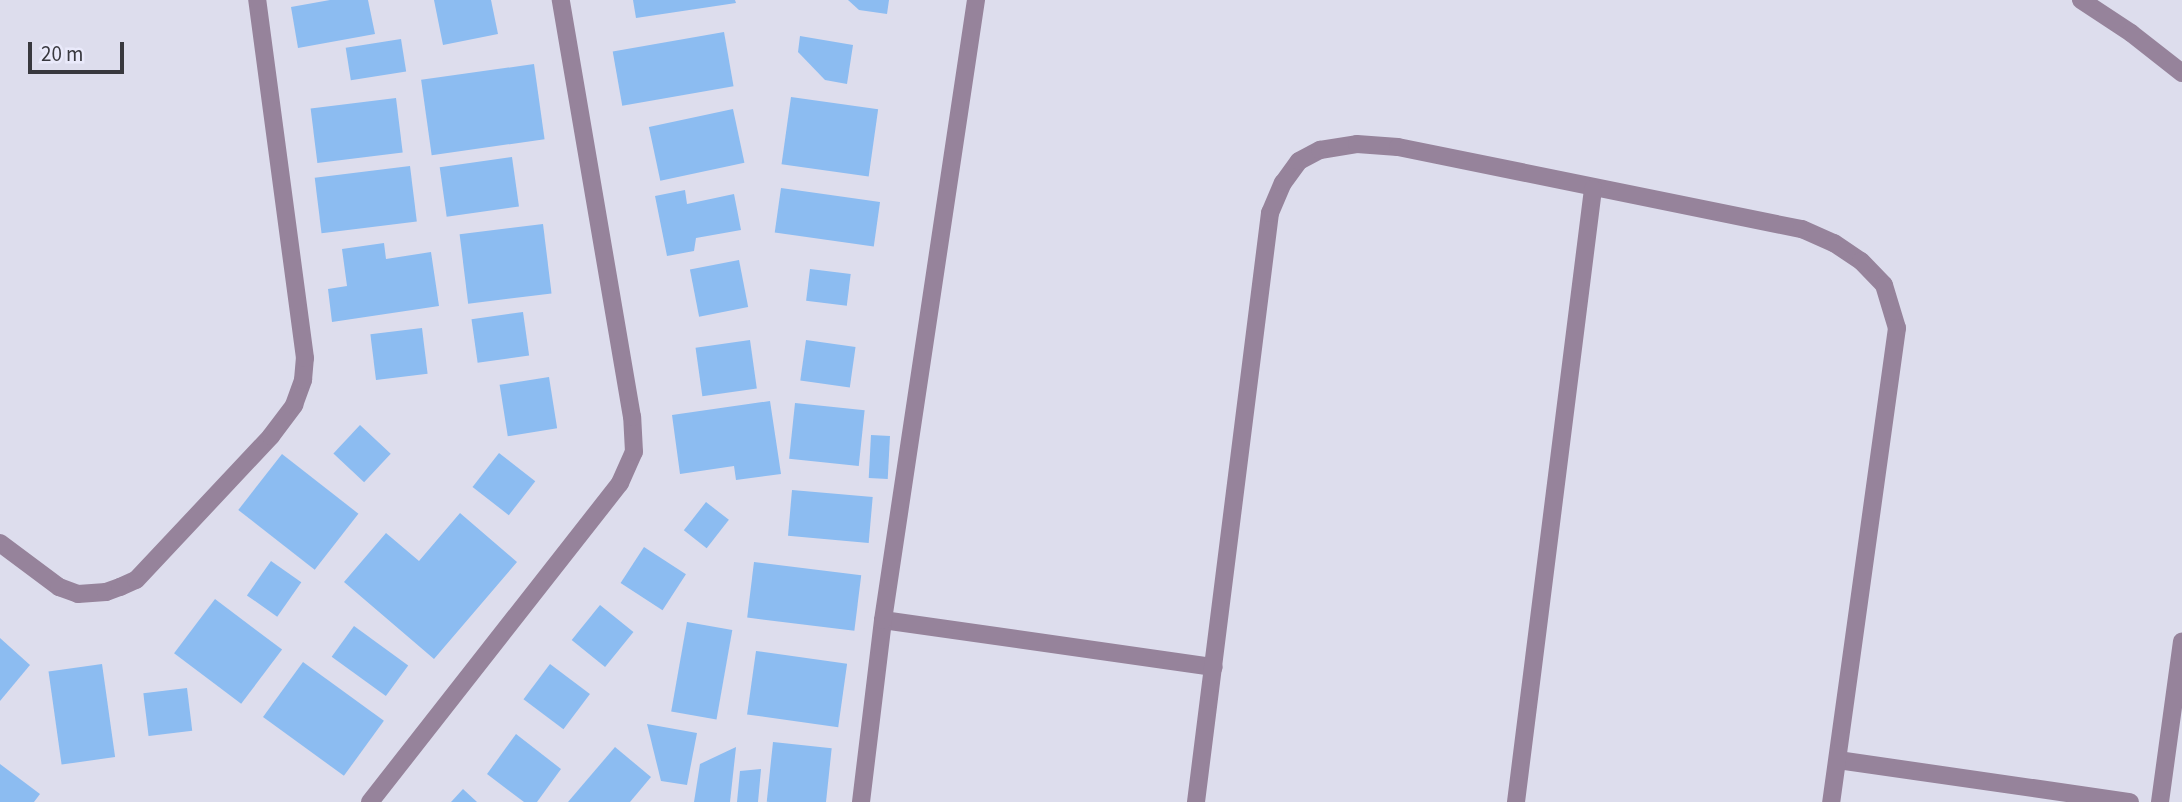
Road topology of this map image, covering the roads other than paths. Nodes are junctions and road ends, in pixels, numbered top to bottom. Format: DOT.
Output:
graph roads {
  1 [pos="257,0"];
  2 [pos="561,0"];
  3 [pos="976,0"];
  4 [pos="2081,0"];
  5 [pos="2182,73"];
  6 [pos="1593,189"];
  7 [pos="0,543"];
  8 [pos="883,620"];
  9 [pos="2181,650"];
  10 [pos="1214,667"];
  11 [pos="1838,760"];
  12 [pos="370,802"];
  13 [pos="861,802"];
  14 [pos="1196,802"];
  15 [pos="1516,802"];
  16 [pos="1831,802"];
  17 [pos="2130,802"];
  18 [pos="2160,802"];
  1 -- 7 [label="street"];
  2 -- 12 [label="street"];
  3 -- 8 [label="street"];
  4 -- 5 [label="street"];
  6 -- 10 [label="street"];
  6 -- 11 [label="street"];
  6 -- 15 [label="street"];
  8 -- 10 [label="street"];
  8 -- 13 [label="street"];
  9 -- 18 [label="street"];
  10 -- 14 [label="street"];
  11 -- 16 [label="street"];
  11 -- 17 [label="street"];
}
